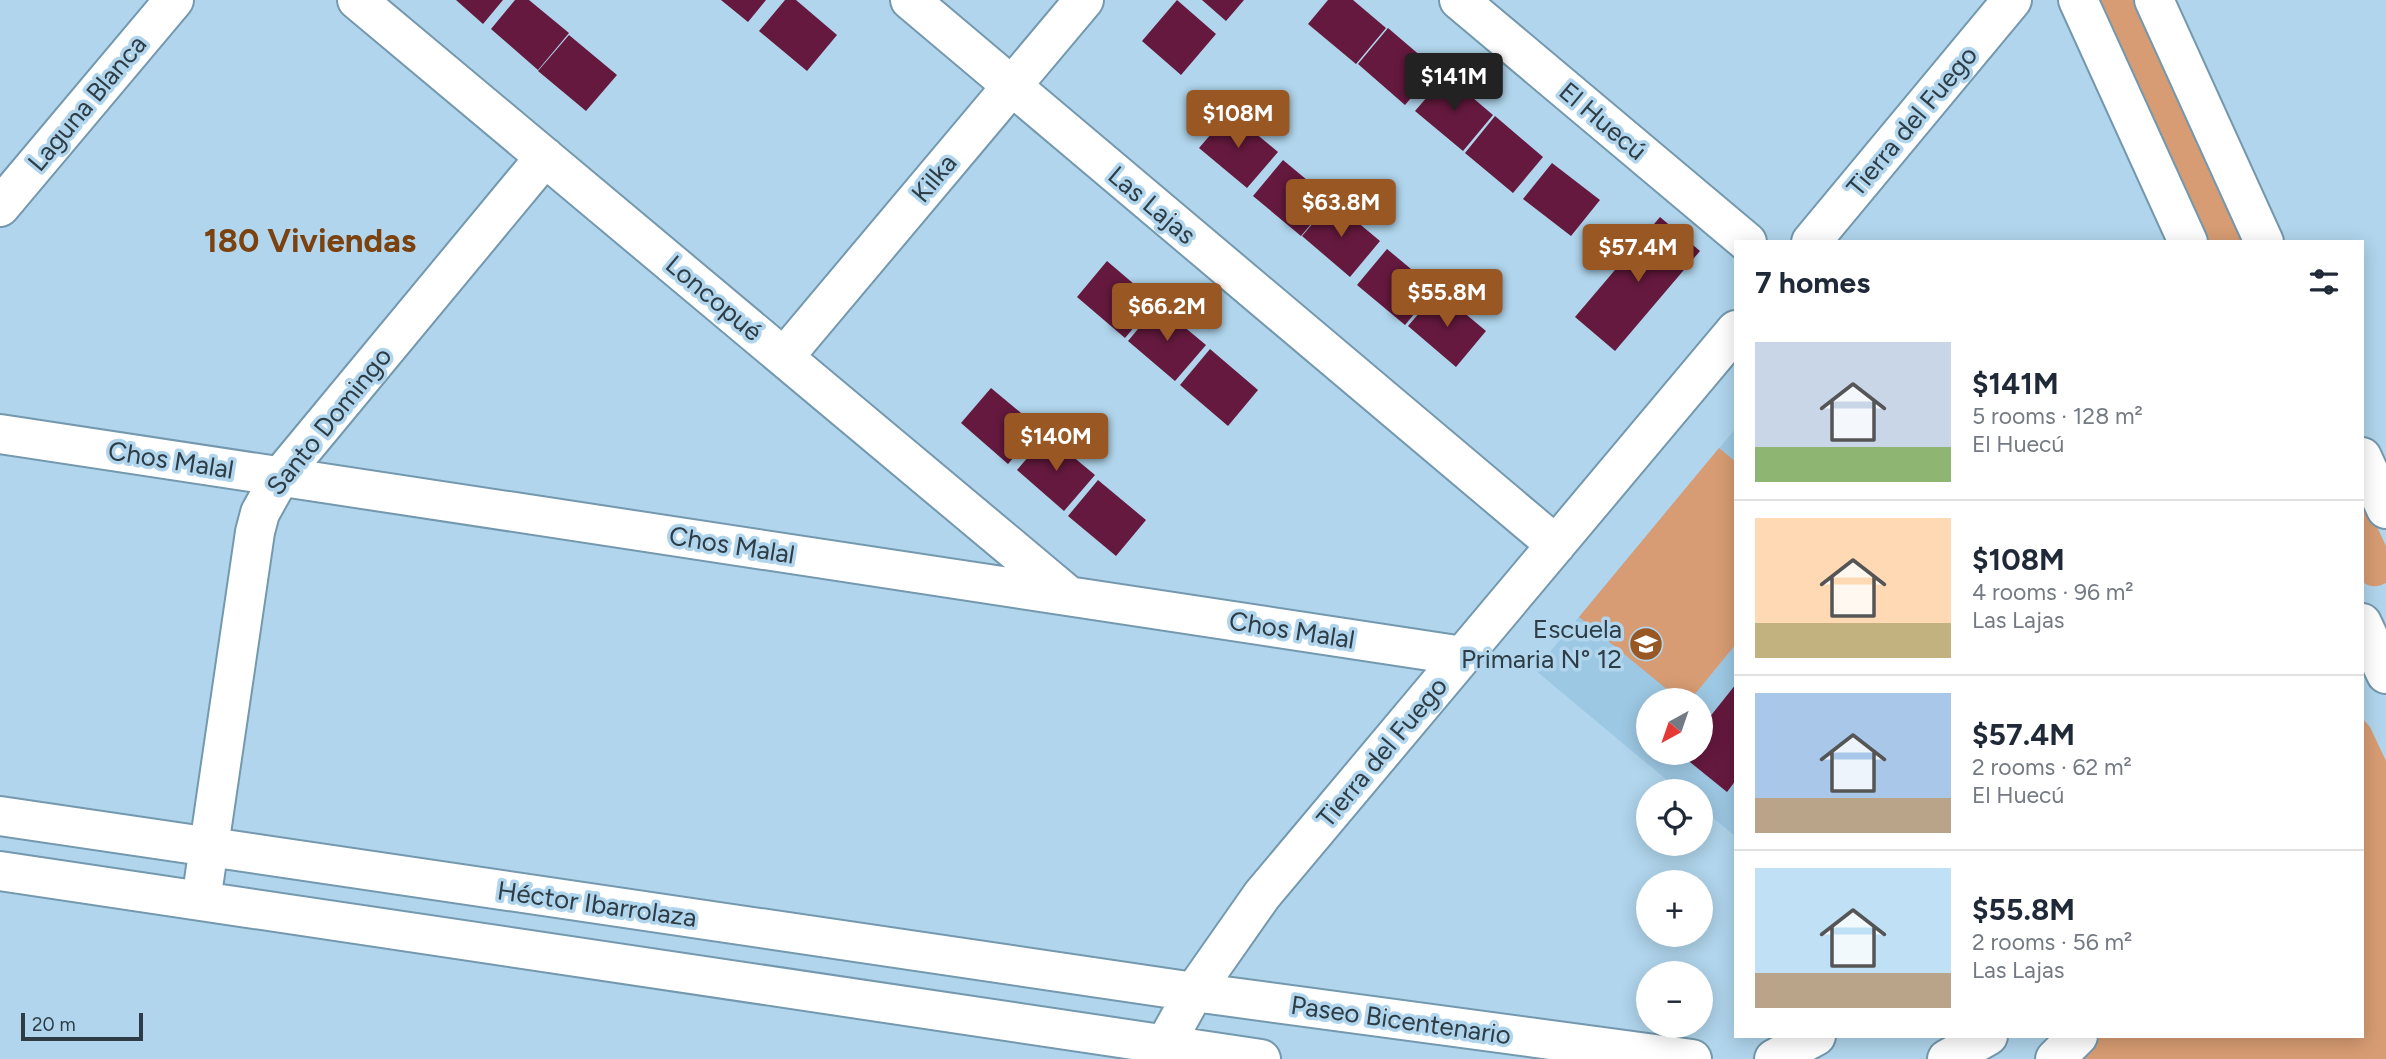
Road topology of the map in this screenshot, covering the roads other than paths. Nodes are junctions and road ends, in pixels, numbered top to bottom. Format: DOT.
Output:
graph roads {
  1 [pos="174,0"];
  2 [pos="357,0"];
  3 [pos="910,0"];
  4 [pos="1084,0"];
  5 [pos="1459,0"];
  6 [pos="2078,0"];
  7 [pos="2154,0"];
  8 [pos="2000,4"];
  9 [pos="1012,86"];
  10 [pos="545,157"];
  11 [pos="7,183"];
  12 [pos="1745,240"];
  13 [pos="1813,240"];
  14 [pos="2187,240"];
  15 [pos="2263,240"];
  16 [pos="1734,332"];
  17 [pos="784,357"];
  18 [pos="0,434"];
  19 [pos="2364,461"];
  20 [pos="280,477"];
  21 [pos="2386,509"];
  22 [pos="1556,545"];
  23 [pos="1070,596"];
  24 [pos="1463,656"];
  25 [pos="0,816"];
  26 [pos="209,846"];
  27 [pos="0,871"];
  28 [pos="201,901"];
  29 [pos="1194,992"];
  30 [pos="1812,1038"];
  31 [pos="1984,1038"];
  32 [pos="2076,1038"];
  33 [pos="1160,1052"];
  34 [pos="1261,1059"];
  35 [pos="1692,1059"];
  36 [pos="1774,1059"];
  37 [pos="1947,1059"];
  38 [pos="2055,1059"];
  1 -- 11 [label="street, Laguna Blanca"];
  2 -- 10 [label="street, Loncopué"];
  3 -- 9 [label="street, Las Lajas"];
  4 -- 9 [label="street, Kilka"];
  5 -- 12 [label="street, El Huecú"];
  6 -- 14 [label="street"];
  7 -- 15 [label="street"];
  8 -- 13 [label="street, Tierra del Fuego"];
  9 -- 17 [label="street, Kilka"];
  9 -- 22 [label="street, Las Lajas"];
  10 -- 17 [label="street, Loncopué"];
  10 -- 20 [label="street, Santo Domingo"];
  16 -- 22 [label="street, Tierra del Fuego"];
  17 -- 23 [label="street, Loncopué"];
  18 -- 20 [label="street, Chos Malal"];
  19 -- 21 [label="street"];
  20 -- 23 [label="street, Chos Malal"];
  20 -- 26 [label="street, Santo Domingo"];
  22 -- 24 [label="street, Tierra del Fuego"];
  23 -- 24 [label="street, Chos Malal"];
  24 -- 29 [label="street, Tierra del Fuego"];
  25 -- 26 [label="street, Héctor Ibarrolaza"];
  26 -- 28 [label="street, Santo Domingo"];
  26 -- 29 [label="street, Héctor Ibarrolaza"];
  27 -- 28 [label="street"];
  28 -- 33 [label="street"];
  29 -- 33 [label="street, Tierra del Fuego"];
  29 -- 35 [label="street, Paseo Bicentenario"];
  30 -- 36 [label="street"];
  31 -- 37 [label="street"];
  32 -- 38 [label="street"];
  33 -- 34 [label="street"];
}
